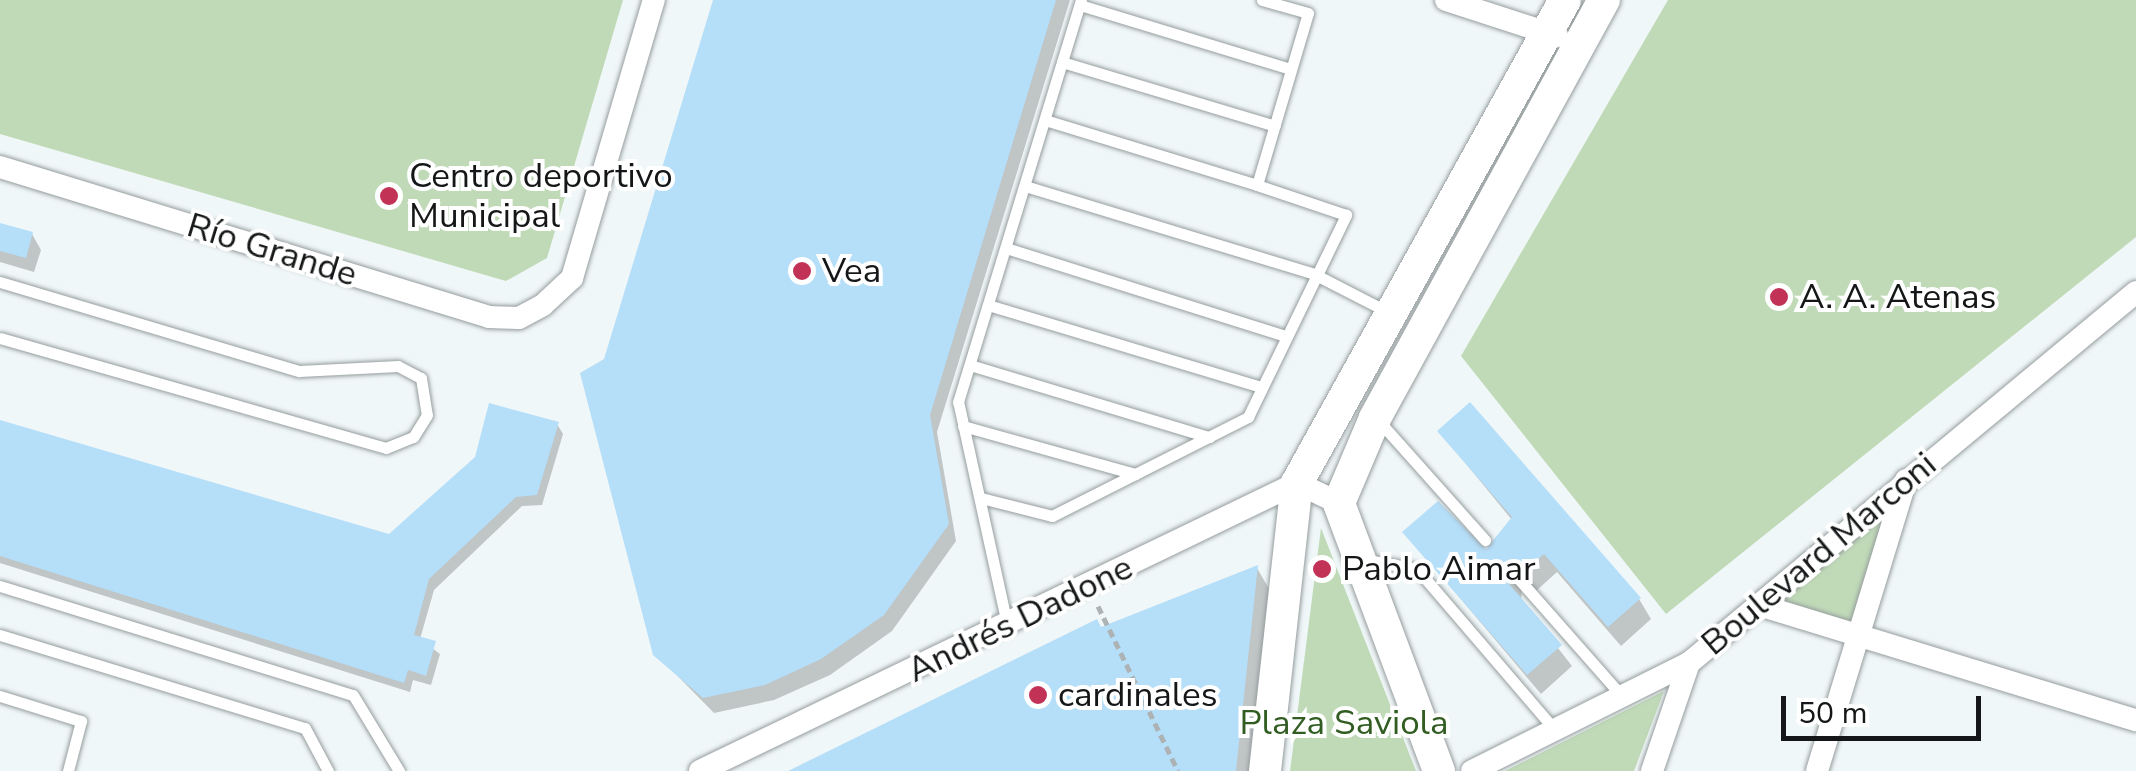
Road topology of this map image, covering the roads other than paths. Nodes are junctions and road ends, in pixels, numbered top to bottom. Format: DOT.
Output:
graph roads {
  1 [pos="654,0"];
  2 [pos="1262,0"];
  3 [pos="1446,0"];
  4 [pos="1565,0"];
  5 [pos="1604,0"];
  6 [pos="1081,2"];
  7 [pos="1548,32"];
  8 [pos="1580,45"];
  9 [pos="1062,62"];
  10 [pos="1291,69"];
  11 [pos="1044,120"];
  12 [pos="1275,126"];
  13 [pos="0,167"];
  14 [pos="1257,185"];
  15 [pos="1024,186"];
  16 [pos="1006,248"];
  17 [pos="1314,274"];
  18 [pos="0,282"];
  19 [pos="2136,292"];
  20 [pos="988,305"];
  21 [pos="2126,312"];
  22 [pos="1392,313"];
  23 [pos="1286,336"];
  24 [pos="0,338"];
  25 [pos="970,364"];
  26 [pos="1262,387"];
  27 [pos="1375,418"];
  28 [pos="963,426"];
  29 [pos="1209,437"];
  30 [pos="1136,474"];
  31 [pos="1906,480"];
  32 [pos="1297,483"];
  33 [pos="980,498"];
  34 [pos="1339,504"];
  35 [pos="1484,540"];
  36 [pos="1354,558"];
  37 [pos="1517,577"];
  38 [pos="0,586"];
  39 [pos="1760,606"];
  40 [pos="1008,624"];
  41 [pos="0,636"];
  42 [pos="1858,637"];
  43 [pos="1690,663"];
  44 [pos="0,696"];
  45 [pos="1622,696"];
  46 [pos="2136,720"];
  47 [pos="1554,729"];
  48 [pos="68,771"];
  49 [pos="328,771"];
  50 [pos="399,771"];
  51 [pos="700,771"];
  52 [pos="1265,771"];
  53 [pos="1439,771"];
  54 [pos="1472,771"];
  55 [pos="1652,771"];
  56 [pos="1817,771"];
  1 -- 13 [label="street, Río Grande"];
  2 -- 10 [label="lane"];
  3 -- 7 [label="street"];
  4 -- 7 [label="main road"];
  5 -- 8 [label="main road"];
  6 -- 9 [label="lane"];
  6 -- 10 [label="lane"];
  7 -- 8 [label="street"];
  7 -- 22 [label="main road"];
  8 -- 27 [label="main road"];
  9 -- 11 [label="lane"];
  9 -- 12 [label="lane"];
  10 -- 12 [label="lane"];
  11 -- 14 [label="lane"];
  11 -- 15 [label="lane"];
  12 -- 14 [label="lane"];
  14 -- 17 [label="lane"];
  15 -- 16 [label="lane"];
  15 -- 17 [label="lane"];
  16 -- 20 [label="lane"];
  16 -- 23 [label="lane"];
  17 -- 22 [label="lane"];
  17 -- 23 [label="lane"];
  18 -- 24 [label="lane"];
  19 -- 21 [label="street, Boulevard Marconi"];
  20 -- 25 [label="lane"];
  20 -- 26 [label="lane"];
  21 -- 31 [label="street, Boulevard Marconi"];
  22 -- 32 [label="main road"];
  23 -- 26 [label="lane"];
  25 -- 28 [label="lane"];
  25 -- 29 [label="lane"];
  26 -- 29 [label="lane"];
  27 -- 34 [label="main road"];
  27 -- 35 [label="lane"];
  28 -- 30 [label="lane"];
  28 -- 33 [label="lane"];
  29 -- 30 [label="lane"];
  30 -- 33 [label="lane"];
  31 -- 39 [label="street, Boulevard Marconi"];
  31 -- 42 [label="street"];
  32 -- 34 [label="street"];
  32 -- 40 [label="street, Andrés Dadone"];
  32 -- 52 [label="main road"];
  33 -- 40 [label="lane"];
  34 -- 36 [label="main road"];
  36 -- 47 [label="lane"];
  36 -- 53 [label="main road"];
  37 -- 45 [label="lane"];
  38 -- 50 [label="lane"];
  39 -- 42 [label="street"];
  39 -- 43 [label="street, Boulevard Marconi"];
  40 -- 51 [label="street, Andrés Dadone"];
  41 -- 49 [label="lane"];
  42 -- 46 [label="street"];
  42 -- 56 [label="street"];
  43 -- 45 [label="street, Boulevard Marconi"];
  43 -- 55 [label="street"];
  44 -- 48 [label="lane"];
  45 -- 47 [label="street, Boulevard Marconi"];
  47 -- 54 [label="street, Boulevard Marconi"];
}
